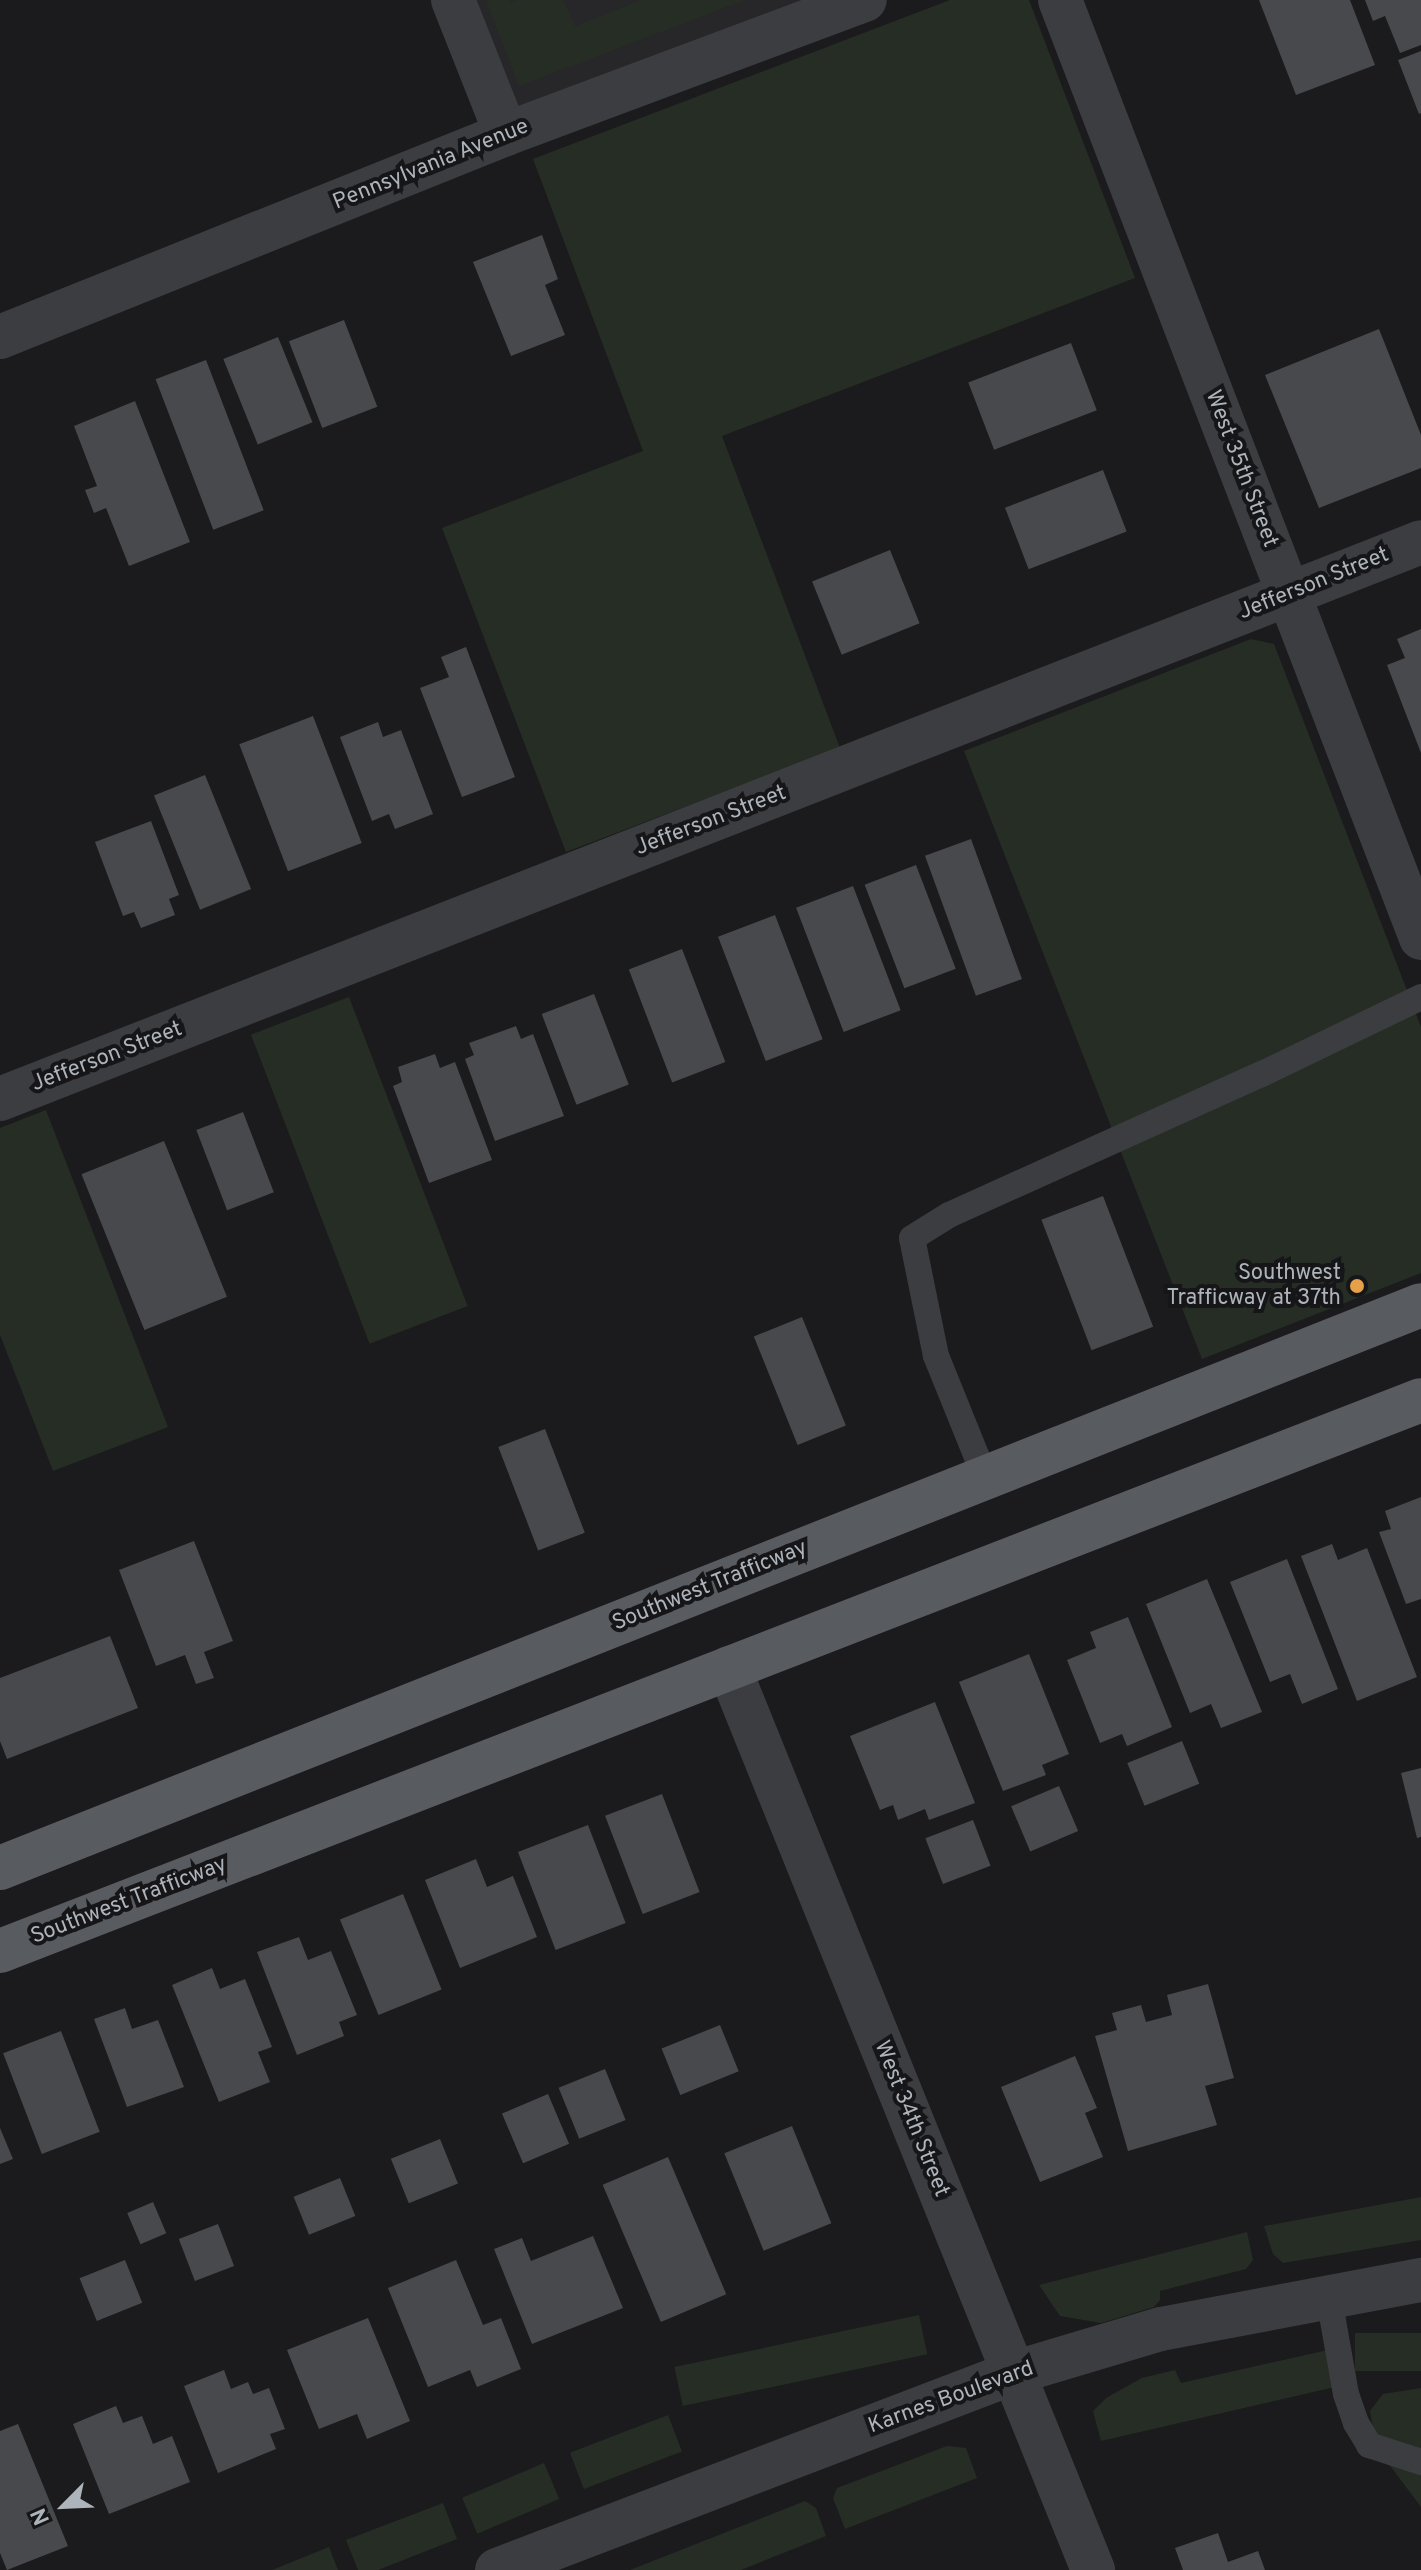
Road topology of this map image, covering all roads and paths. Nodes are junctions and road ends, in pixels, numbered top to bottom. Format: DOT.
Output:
graph roads {
  1 [pos="453,0"];
  2 [pos="865,0"];
  3 [pos="1060,0"];
  4 [pos="506,134"];
  5 [pos="0,337"];
  6 [pos="1421,542"];
  7 [pos="1289,593"];
  8 [pos="1421,938"];
  9 [pos="1421,997"];
  10 [pos="0,1099"];
  11 [pos="1421,1305"];
  12 [pos="1421,1400"];
  13 [pos="985,1477"];
  14 [pos="729,1668"];
  15 [pos="0,1868"];
  16 [pos="0,1951"];
  17 [pos="1421,2280"];
  18 [pos="1329,2298"];
  19 [pos="1013,2373"];
  20 [pos="1421,2462"];
  21 [pos="497,2570"];
  22 [pos="1093,2570"];
  1 -- 4 [label="street"];
  2 -- 4 [label="street, Pennsylvania Avenue"];
  3 -- 7 [label="street, West 35th Street"];
  4 -- 5 [label="street, Pennsylvania Avenue"];
  6 -- 7 [label="street, Jefferson Street"];
  7 -- 8 [label="street, West 35th Street"];
  7 -- 10 [label="street, Jefferson Street"];
  9 -- 13 [label="lane"];
  11 -- 13 [label="main road, Southwest Trafficway"];
  12 -- 14 [label="main road, Southwest Trafficway"];
  13 -- 15 [label="main road, Southwest Trafficway"];
  14 -- 16 [label="main road, Southwest Trafficway"];
  14 -- 19 [label="street, West 34th Street"];
  17 -- 18 [label="street, Karnes Boulevard"];
  18 -- 19 [label="street, Karnes Boulevard"];
  18 -- 20 [label="lane"];
  19 -- 21 [label="street, Karnes Boulevard"];
  19 -- 22 [label="street, West 34th Street"];
}
